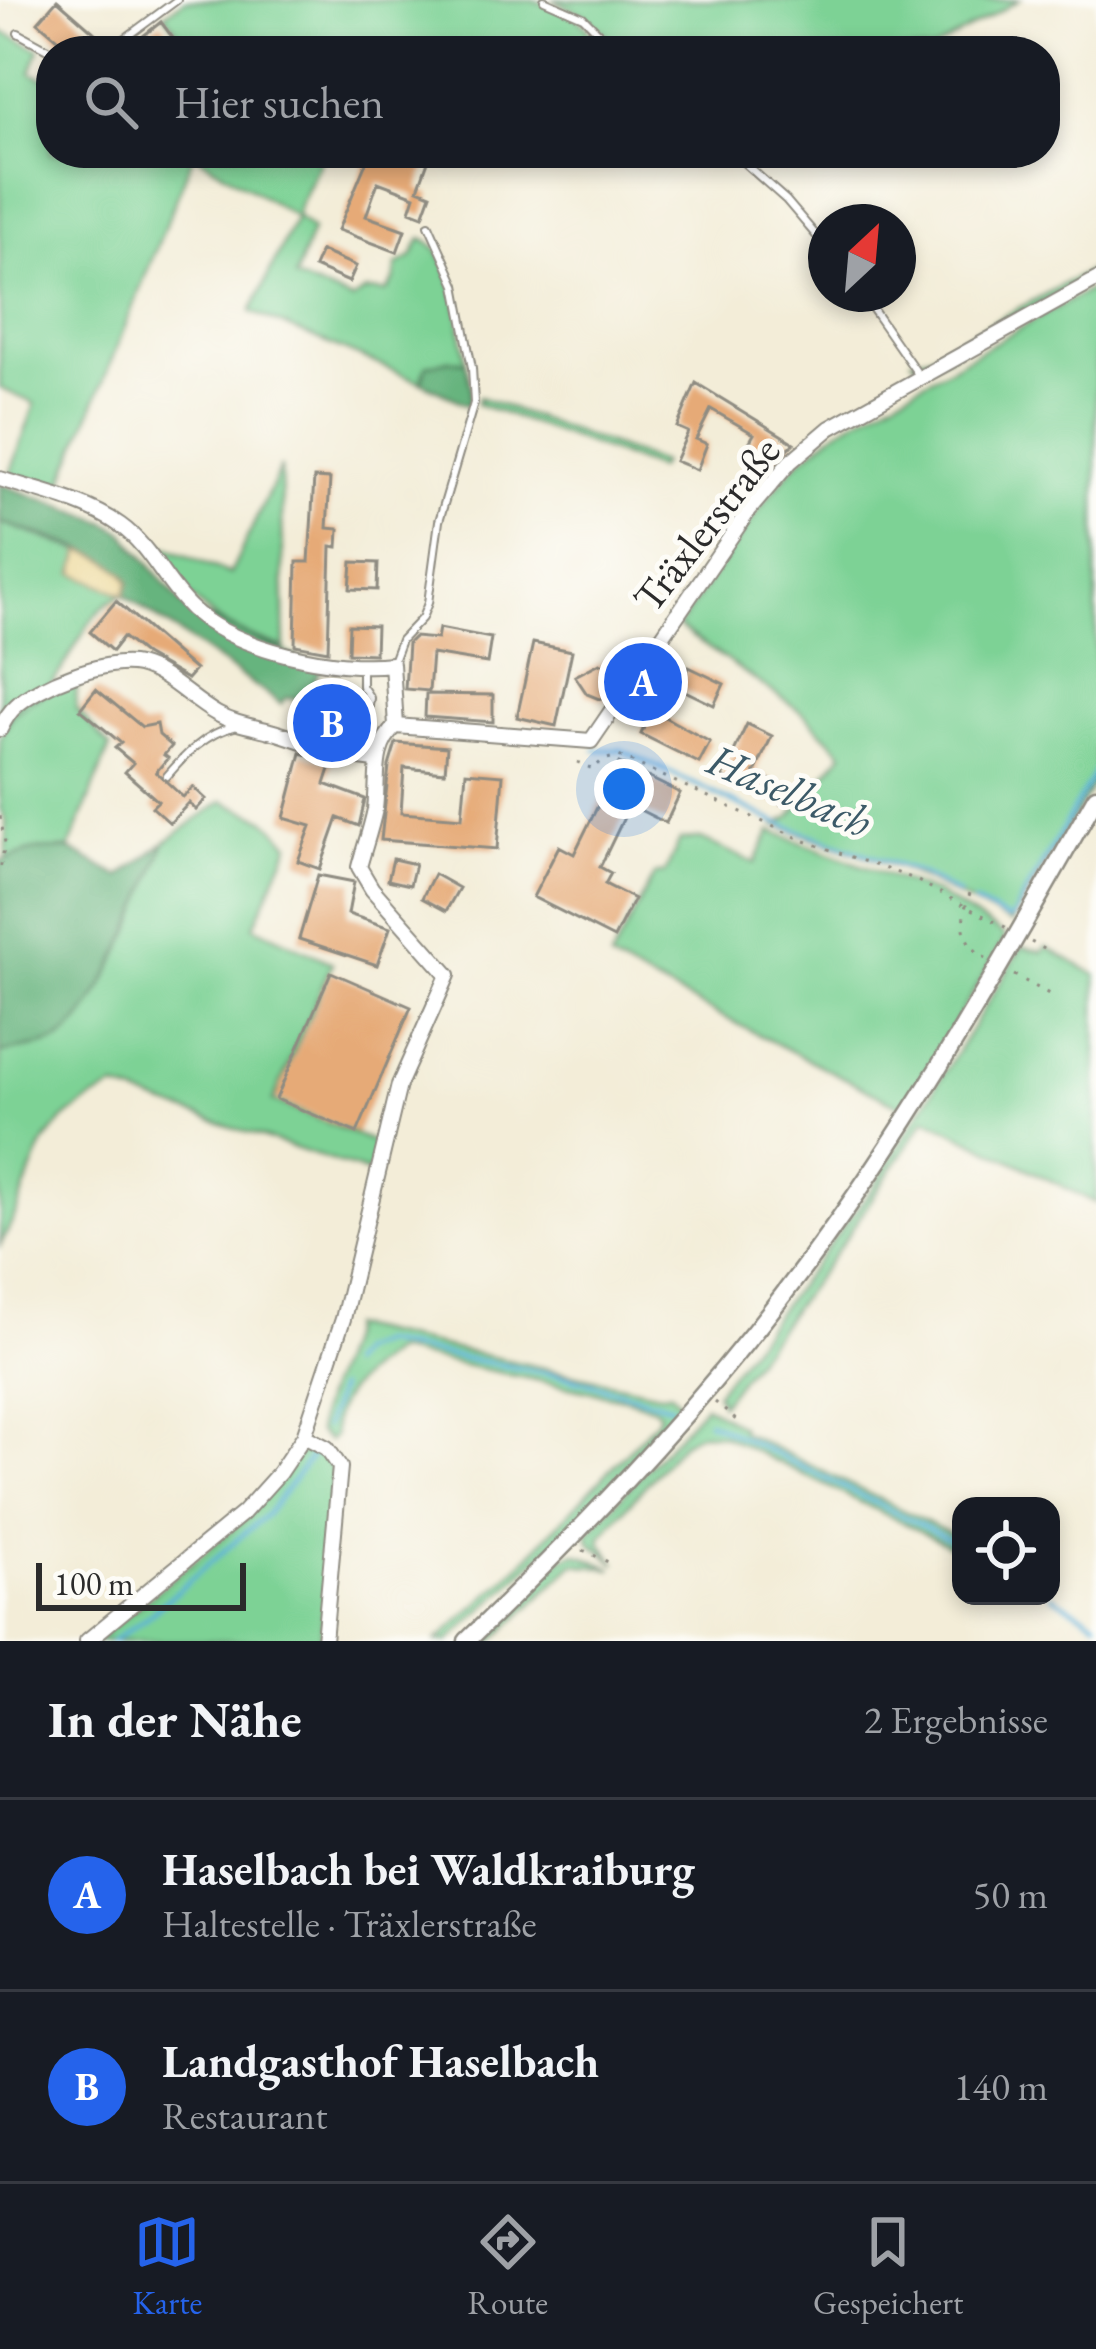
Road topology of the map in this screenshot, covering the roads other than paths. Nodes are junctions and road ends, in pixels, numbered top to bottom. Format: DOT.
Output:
graph roads {
  1 [pos="176,0"];
  2 [pos="544,0"];
  3 [pos="18,33"];
  4 [pos="601,34"];
  5 [pos="128,36"];
  6 [pos="36,43"];
  7 [pos="750,168"];
  8 [pos="430,225"];
  9 [pos="808,226"];
  10 [pos="1096,280"];
  11 [pos="875,312"];
  12 [pos="920,376"];
  13 [pos="0,479"];
  14 [pos="392,664"];
  15 [pos="362,665"];
  16 [pos="396,726"];
  17 [pos="243,727"];
  18 [pos="0,729"];
  19 [pos="370,760"];
  20 [pos="167,776"];
  21 [pos="1096,797"];
  22 [pos="304,1436"];
  23 [pos="87,1641"];
  24 [pos="324,1641"];
  25 [pos="467,1641"];
  1 -- 5 [label="lane"];
  2 -- 4 [label="lane"];
  3 -- 6 [label="lane"];
  7 -- 9 [label="lane"];
  8 -- 14 [label="lane"];
  10 -- 12 [label="street, Träxlerstraße"];
  11 -- 12 [label="lane"];
  12 -- 16 [label="street, Träxlerstraße"];
  13 -- 15 [label="street"];
  14 -- 15 [label="street"];
  14 -- 16 [label="street"];
  15 -- 19 [label="lane"];
  16 -- 19 [label="street"];
  17 -- 18 [label="street"];
  17 -- 19 [label="street"];
  17 -- 20 [label="lane"];
  19 -- 22 [label="street"];
  21 -- 25 [label="street"];
  22 -- 23 [label="street"];
  22 -- 24 [label="street"];
}
